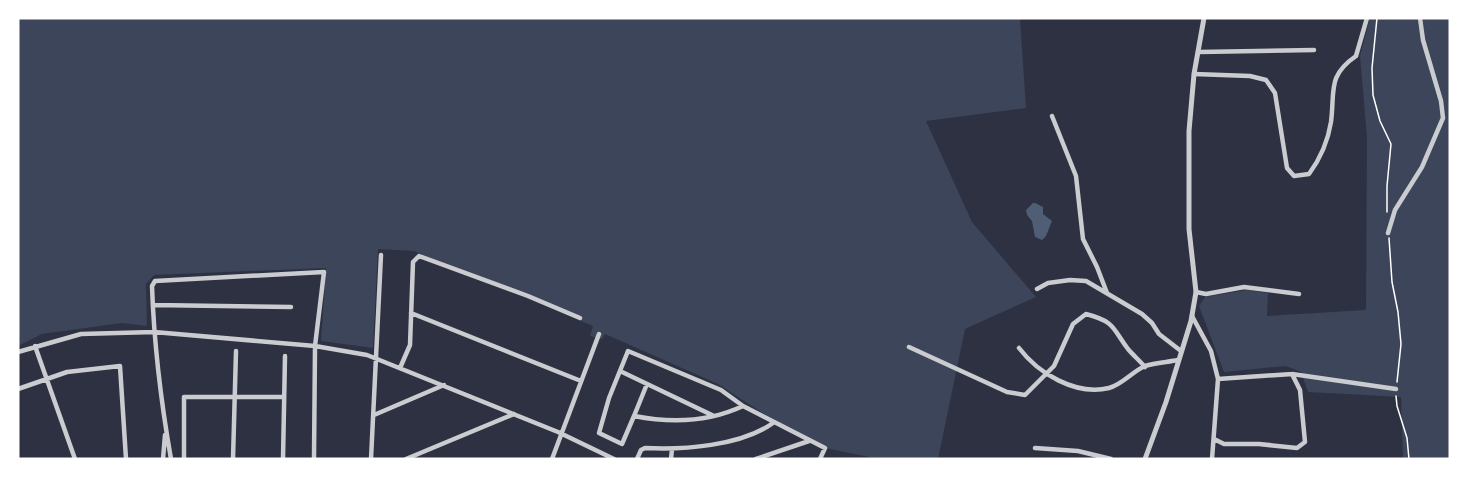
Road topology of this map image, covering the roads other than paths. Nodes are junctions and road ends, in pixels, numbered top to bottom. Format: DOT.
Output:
graph roads {
  1 [pos="1204,18"];
  2 [pos="1367,18"];
  3 [pos="1420,18"];
  4 [pos="1314,50"];
  5 [pos="1199,52"];
  6 [pos="1194,74"];
  7 [pos="1052,116"];
  8 [pos="1388,233"];
  9 [pos="381,255"];
  10 [pos="1037,289"];
  11 [pos="1196,292"];
  12 [pos="1107,293"];
  13 [pos="1299,294"];
  14 [pos="153,305"];
  15 [pos="291,307"];
  16 [pos="411,314"];
  17 [pos="1192,316"];
  18 [pos="580,318"];
  19 [pos="154,332"];
  20 [pos="599,334"];
  21 [pos="35,346"];
  22 [pos="315,346"];
  23 [pos="909,347"];
  24 [pos="1019,348"];
  25 [pos="236,351"];
  26 [pos="1181,351"];
  27 [pos="18,352"];
  28 [pos="285,356"];
  29 [pos="377,358"];
  30 [pos="1178,360"];
  31 [pos="1145,367"];
  32 [pos="400,368"];
  33 [pos="620,371"];
  34 [pos="1292,374"];
  35 [pos="1047,375"];
  36 [pos="46,378"];
  37 [pos="1218,379"];
  38 [pos="581,381"];
  39 [pos="647,384"];
  40 [pos="444,385"];
  41 [pos="18,389"];
  42 [pos="1396,389"];
  43 [pos="235,397"];
  44 [pos="284,397"];
  45 [pos="742,406"];
  46 [pos="514,414"];
  47 [pos="374,415"];
  48 [pos="634,416"];
  49 [pos="714,416"];
  50 [pos="773,423"];
  51 [pos="165,426"];
  52 [pos="562,434"];
  53 [pos="1214,439"];
  54 [pos="809,441"];
  55 [pos="1035,448"];
  56 [pos="672,449"];
  57 [pos="75,459"];
  58 [pos="126,459"];
  59 [pos="163,459"];
  60 [pos="171,459"];
  61 [pos="184,459"];
  62 [pos="233,459"];
  63 [pos="283,459"];
  64 [pos="314,459"];
  65 [pos="371,459"];
  66 [pos="406,459"];
  67 [pos="552,459"];
  68 [pos="614,459"];
  69 [pos="637,459"];
  70 [pos="671,459"];
  71 [pos="756,459"];
  72 [pos="820,459"];
  73 [pos="1111,459"];
  74 [pos="1145,459"];
  75 [pos="1212,459"];
  1 -- 5 [label="street"];
  2 -- 6 [label="street"];
  3 -- 8 [label="street"];
  4 -- 5 [label="street"];
  5 -- 6 [label="street"];
  6 -- 11 [label="street"];
  7 -- 12 [label="street"];
  9 -- 29 [label="street"];
  10 -- 12 [label="street"];
  11 -- 13 [label="street"];
  11 -- 17 [label="street"];
  12 -- 26 [label="street"];
  14 -- 15 [label="street"];
  14 -- 19 [label="street"];
  14 -- 22 [label="street"];
  16 -- 18 [label="street"];
  16 -- 32 [label="street"];
  16 -- 38 [label="street"];
  17 -- 26 [label="street"];
  17 -- 37 [label="street"];
  19 -- 21 [label="street"];
  19 -- 22 [label="street"];
  19 -- 51 [label="street"];
  20 -- 38 [label="street"];
  21 -- 27 [label="street"];
  21 -- 36 [label="street"];
  22 -- 29 [label="street"];
  22 -- 64 [label="street"];
  23 -- 35 [label="street"];
  24 -- 35 [label="street"];
  25 -- 43 [label="street"];
  26 -- 30 [label="street"];
  28 -- 44 [label="street"];
  29 -- 32 [label="street"];
  29 -- 47 [label="street"];
  30 -- 31 [label="street"];
  30 -- 74 [label="street"];
  31 -- 35 [label="street"];
  31 -- 35 [label="street"];
  32 -- 40 [label="street"];
  33 -- 39 [label="street"];
  33 -- 45 [label="street"];
  33 -- 48 [label="street"];
  34 -- 37 [label="street"];
  34 -- 42 [label="street"];
  34 -- 53 [label="street"];
  36 -- 41 [label="street"];
  36 -- 57 [label="street"];
  36 -- 58 [label="street"];
  37 -- 53 [label="street"];
  38 -- 52 [label="street"];
  39 -- 48 [label="street"];
  39 -- 49 [label="street"];
  40 -- 46 [label="street"];
  40 -- 47 [label="street"];
  43 -- 44 [label="street"];
  43 -- 61 [label="street"];
  43 -- 62 [label="street"];
  44 -- 63 [label="street"];
  45 -- 49 [label="street"];
  45 -- 50 [label="street"];
  46 -- 52 [label="street"];
  46 -- 66 [label="street"];
  47 -- 65 [label="street"];
  48 -- 49 [label="street"];
  50 -- 54 [label="street"];
  50 -- 56 [label="street"];
  51 -- 59 [label="street"];
  51 -- 60 [label="street"];
  52 -- 67 [label="street"];
  52 -- 68 [label="street"];
  53 -- 75 [label="street"];
  54 -- 71 [label="street"];
  54 -- 72 [label="street"];
  55 -- 73 [label="street"];
  56 -- 69 [label="street"];
  56 -- 70 [label="street"];
}
